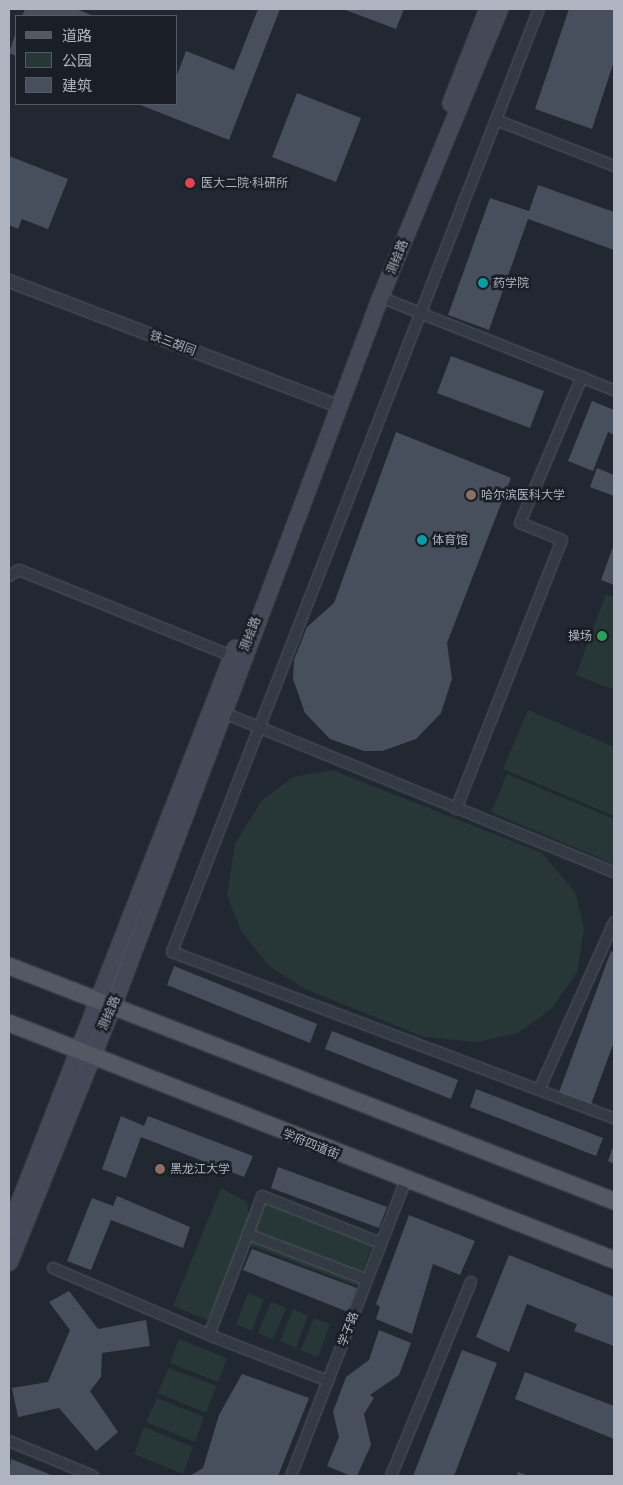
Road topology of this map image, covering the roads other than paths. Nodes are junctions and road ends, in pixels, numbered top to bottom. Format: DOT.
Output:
graph roads {
  1 [pos="487,9"];
  2 [pos="499,9"];
  3 [pos="539,9"];
  4 [pos="496,120"];
  5 [pos="614,166"];
  6 [pos="9,281"];
  7 [pos="380,297"];
  8 [pos="420,314"];
  9 [pos="582,377"];
  10 [pos="614,390"];
  11 [pos="335,404"];
  12 [pos="9,576"];
  13 [pos="236,657"];
  14 [pos="224,713"];
  15 [pos="258,730"];
  16 [pos="456,809"];
  17 [pos="614,872"];
  18 [pos="614,922"];
  19 [pos="611,937"];
  20 [pos="9,966"];
  21 [pos="97,999"];
  22 [pos="113,1005"];
  23 [pos="9,1023"];
  24 [pos="84,1053"];
  25 [pos="539,1090"];
  26 [pos="614,1118"];
  27 [pos="405,1182"];
  28 [pos="614,1201"];
  29 [pos="9,1228"];
  30 [pos="248,1234"];
  31 [pos="381,1243"];
  32 [pos="614,1260"];
  33 [pos="9,1262"];
  34 [pos="53,1268"];
  35 [pos="367,1280"];
  36 [pos="470,1282"];
  37 [pos="209,1335"];
  38 [pos="328,1381"];
  39 [pos="9,1441"];
  40 [pos="94,1476"];
  41 [pos="291,1476"];
  42 [pos="391,1476"];
  1 -- 11 [label="main road, 测绘路"];
  2 -- 7 [label="main road, 测绘路"];
  3 -- 4 [label="street"];
  4 -- 5 [label="street"];
  4 -- 8 [label="street"];
  6 -- 11 [label="street, 铁三胡同"];
  7 -- 8 [label="street"];
  7 -- 11 [label="main road, 测绘路"];
  8 -- 9 [label="street"];
  8 -- 15 [label="street"];
  9 -- 10 [label="street"];
  9 -- 16 [label="street"];
  11 -- 13 [label="main road, 测绘路"];
  12 -- 13 [label="street"];
  13 -- 14 [label="main road, 测绘路"];
  13 -- 21 [label="main road, 测绘路"];
  14 -- 15 [label="street"];
  14 -- 22 [label="main road, 测绘路"];
  15 -- 16 [label="street"];
  15 -- 25 [label="street"];
  16 -- 17 [label="street"];
  18 -- 19 [label="street"];
  19 -- 25 [label="street"];
  20 -- 21 [label="main road"];
  21 -- 22 [label="main road"];
  21 -- 24 [label="main road, 测绘路"];
  22 -- 24 [label="main road, 测绘路"];
  22 -- 28 [label="main road"];
  23 -- 24 [label="main road, 学府四道街"];
  24 -- 27 [label="main road, 学府四道街"];
  24 -- 29 [label="main road, 测绘路"];
  24 -- 33 [label="main road, 测绘路"];
  25 -- 26 [label="street"];
  27 -- 31 [label="street, 学子路"];
  27 -- 32 [label="main road, 学府四道街"];
  30 -- 31 [label="street"];
  30 -- 35 [label="street"];
  30 -- 37 [label="street"];
  31 -- 35 [label="street, 学子路"];
  34 -- 37 [label="street"];
  35 -- 38 [label="street, 学子路"];
  36 -- 42 [label="street"];
  37 -- 38 [label="street"];
  38 -- 41 [label="street, 学子路"];
  39 -- 40 [label="street"];
}
